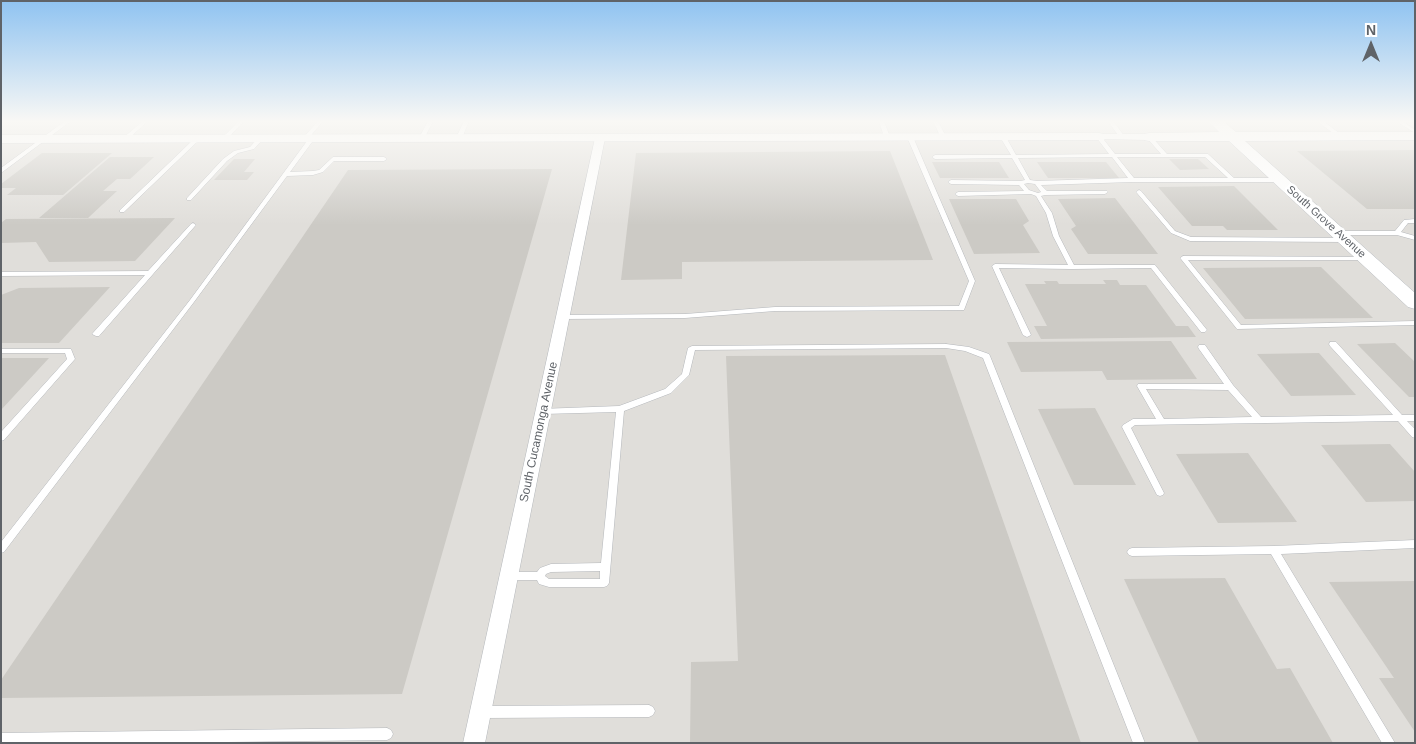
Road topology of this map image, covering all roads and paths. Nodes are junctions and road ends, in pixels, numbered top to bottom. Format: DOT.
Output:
graph roads {
  1 [pos="1113,155"];
  2 [pos="22,156"];
  3 [pos="179,156"];
  4 [pos="231,156"];
  5 [pos="298,156"];
  6 [pos="597,156"];
  7 [pos="918,156"];
  8 [pos="1014,156"];
  9 [pos="1042,156"];
  10 [pos="1207,156"];
  11 [pos="1252,156"];
  12 [pos="935,157"];
  13 [pos="384,158"];
  14 [pos="1,171"];
  15 [pos="286,174"];
  16 [pos="1132,180"];
  17 [pos="1233,180"];
  18 [pos="1279,180"];
  19 [pos="951,182"];
  20 [pos="1025,182"];
  21 [pos="1037,182"];
  22 [pos="1105,192"];
  23 [pos="1139,192"];
  24 [pos="958,194"];
  25 [pos="1038,194"];
  26 [pos="189,199"];
  27 [pos="122,211"];
  28 [pos="1415,221"];
  29 [pos="193,225"];
  30 [pos="1397,233"];
  31 [pos="1342,236"];
  32 [pos="1415,238"];
  33 [pos="1366,258"];
  34 [pos="1072,267"];
  35 [pos="150,273"];
  36 [pos="1,274"];
  37 [pos="1415,302"];
  38 [pos="562,317"];
  39 [pos="1415,323"];
  40 [pos="1203,330"];
  41 [pos="96,334"];
  42 [pos="1027,335"];
  43 [pos="1333,344"];
  44 [pos="1202,347"];
  45 [pos="1,351"];
  46 [pos="1230,387"];
  47 [pos="620,409"];
  48 [pos="543,411"];
  49 [pos="1400,418"];
  50 [pos="1415,418"];
  51 [pos="1259,420"];
  52 [pos="1162,422"];
  53 [pos="1415,435"];
  54 [pos="1,438"];
  55 [pos="1160,493"];
  56 [pos="1415,544"];
  57 [pos="1,549"];
  58 [pos="1274,550"];
  59 [pos="1132,552"];
  60 [pos="604,567"];
  61 [pos="509,576"];
  62 [pos="540,576"];
  63 [pos="649,711"];
  64 [pos="480,712"];
  65 [pos="387,734"];
  66 [pos="1,739"];
  67 [pos="474,743"];
  68 [pos="1139,743"];
  69 [pos="1389,743"];
  1 -- 16 [label="lane"];
  2 -- 14 [label="lane"];
  3 -- 27 [label="lane"];
  4 -- 26 [label="lane"];
  5 -- 15 [label="lane"];
  6 -- 38 [label="street, South Cucamonga Avenue"];
  7 -- 38 [label="lane"];
  8 -- 9 [label="lane"];
  8 -- 12 [label="lane"];
  8 -- 20 [label="lane"];
  10 -- 17 [label="lane"];
  11 -- 18 [label="street, South Grove Avenue"];
  13 -- 15 [label="lane"];
  15 -- 57 [label="lane"];
  16 -- 17 [label="lane"];
  16 -- 21 [label="lane"];
  17 -- 18 [label="lane"];
  18 -- 31 [label="street, South Grove Avenue"];
  19 -- 20 [label="lane"];
  20 -- 21 [label="lane"];
  20 -- 25 [label="lane"];
  21 -- 25 [label="lane"];
  22 -- 25 [label="lane"];
  23 -- 31 [label="lane"];
  24 -- 25 [label="lane"];
  25 -- 34 [label="lane"];
  28 -- 30 [label="lane"];
  29 -- 35 [label="lane"];
  30 -- 31 [label="lane"];
  30 -- 32 [label="lane"];
  31 -- 33 [label="street, South Grove Avenue"];
  33 -- 37 [label="street, South Grove Avenue"];
  33 -- 39 [label="lane"];
  34 -- 40 [label="lane"];
  34 -- 42 [label="lane"];
  35 -- 36 [label="lane"];
  35 -- 41 [label="lane"];
  38 -- 48 [label="street, South Cucamonga Avenue"];
  43 -- 49 [label="lane"];
  44 -- 46 [label="lane"];
  45 -- 54 [label="lane"];
  46 -- 51 [label="lane"];
  46 -- 52 [label="lane"];
  47 -- 48 [label="lane"];
  47 -- 60 [label="lane"];
  47 -- 68 [label="lane"];
  48 -- 61 [label="street, South Cucamonga Avenue"];
  49 -- 50 [label="lane"];
  49 -- 51 [label="lane"];
  49 -- 53 [label="lane"];
  51 -- 52 [label="lane"];
  52 -- 55 [label="lane"];
  56 -- 58 [label="lane"];
  58 -- 59 [label="lane"];
  58 -- 69 [label="lane"];
  60 -- 62 [label="lane"];
  60 -- 62 [label="lane"];
  61 -- 62 [label="lane"];
  61 -- 64 [label="street, South Cucamonga Avenue"];
  63 -- 64 [label="lane"];
  64 -- 67 [label="street, South Cucamonga Avenue"];
  65 -- 66 [label="lane"];
}
